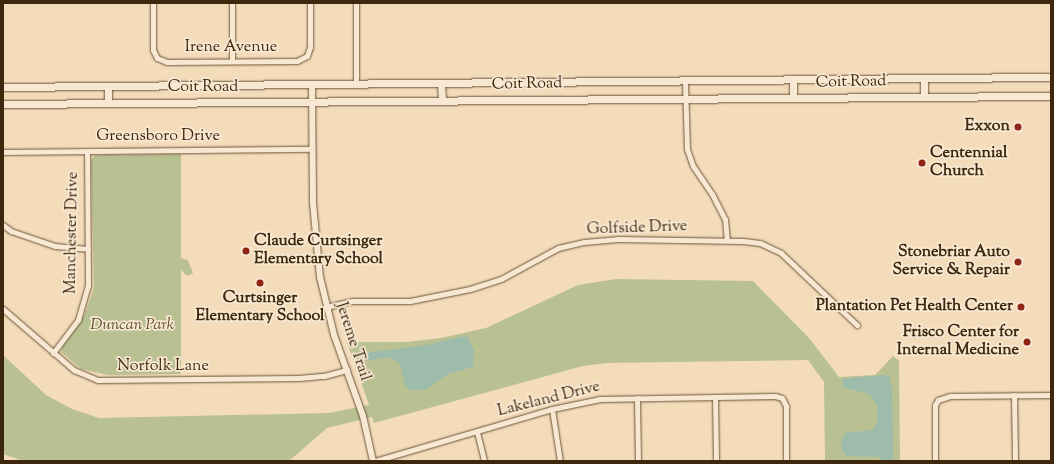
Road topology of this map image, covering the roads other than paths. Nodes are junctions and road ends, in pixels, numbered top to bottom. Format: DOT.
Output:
graph roads {
  1 [pos="153,3"];
  2 [pos="232,3"];
  3 [pos="310,3"];
  4 [pos="356,3"];
  5 [pos="232,61"];
  6 [pos="1051,77"];
  7 [pos="924,78"];
  8 [pos="793,80"];
  9 [pos="685,82"];
  10 [pos="356,84"];
  11 [pos="441,84"];
  12 [pos="312,85"];
  13 [pos="108,86"];
  14 [pos="3,87"];
  15 [pos="924,96"];
  16 [pos="1051,96"];
  17 [pos="685,98"];
  18 [pos="793,98"];
  19 [pos="442,100"];
  20 [pos="312,101"];
  21 [pos="108,103"];
  22 [pos="3,104"];
  23 [pos="312,150"];
  24 [pos="87,151"];
  25 [pos="3,152"];
  26 [pos="3,225"];
  27 [pos="727,240"];
  28 [pos="88,249"];
  29 [pos="326,307"];
  30 [pos="3,309"];
  31 [pos="857,325"];
  32 [pos="53,353"];
  33 [pos="347,370"];
  34 [pos="1051,394"];
  35 [pos="1014,395"];
  36 [pos="715,397"];
  37 [pos="637,398"];
  38 [pos="552,409"];
  39 [pos="477,432"];
  40 [pos="374,461"];
  41 [pos="484,461"];
  42 [pos="560,461"];
  43 [pos="638,461"];
  44 [pos="716,461"];
  45 [pos="786,461"];
  46 [pos="935,461"];
  47 [pos="1015,461"];
  1 -- 5 [label="street, Irene Avenue"];
  2 -- 5 [label="street"];
  3 -- 5 [label="street, Irene Avenue"];
  4 -- 10 [label="street"];
  6 -- 7 [label="main road, Coit Road"];
  7 -- 8 [label="main road, Coit Road"];
  7 -- 15 [label="main road"];
  8 -- 9 [label="main road, Coit Road"];
  8 -- 18 [label="main road"];
  9 -- 11 [label="main road, Coit Road"];
  9 -- 17 [label="street"];
  10 -- 11 [label="main road, Coit Road"];
  10 -- 12 [label="main road, Coit Road"];
  11 -- 19 [label="main road"];
  12 -- 13 [label="main road, Coit Road"];
  12 -- 20 [label="street, Jereme Trail"];
  13 -- 14 [label="main road, Coit Road"];
  13 -- 21 [label="main road"];
  15 -- 16 [label="main road, Coit Road"];
  15 -- 18 [label="main road, Coit Road"];
  17 -- 18 [label="main road, Coit Road"];
  17 -- 19 [label="main road, Coit Road"];
  17 -- 27 [label="street"];
  19 -- 20 [label="main road, Coit Road"];
  20 -- 21 [label="main road, Coit Road"];
  20 -- 23 [label="street, Jereme Trail"];
  21 -- 22 [label="main road, Coit Road"];
  23 -- 24 [label="street, Greensboro Drive"];
  23 -- 29 [label="street, Jereme Trail"];
  24 -- 25 [label="street, Greensboro Drive"];
  24 -- 28 [label="street, Manchester Drive"];
  26 -- 28 [label="street"];
  27 -- 29 [label="street, Golfside Drive"];
  27 -- 31 [label="street, Golfside Drive"];
  28 -- 32 [label="street, Manchester Drive"];
  29 -- 33 [label="street, Jereme Trail"];
  30 -- 32 [label="street, Norfolk Lane"];
  32 -- 33 [label="street, Norfolk Lane"];
  33 -- 40 [label="street, Jereme Trail"];
  34 -- 35 [label="street"];
  35 -- 46 [label="street"];
  35 -- 47 [label="street"];
  36 -- 37 [label="street, Lakeland Drive"];
  36 -- 44 [label="street"];
  36 -- 45 [label="street, Lakeland Drive"];
  37 -- 38 [label="street, Lakeland Drive"];
  37 -- 43 [label="street"];
  38 -- 39 [label="street, Lakeland Drive"];
  38 -- 42 [label="street"];
  39 -- 40 [label="street, Lakeland Drive"];
  39 -- 41 [label="street"];
}
